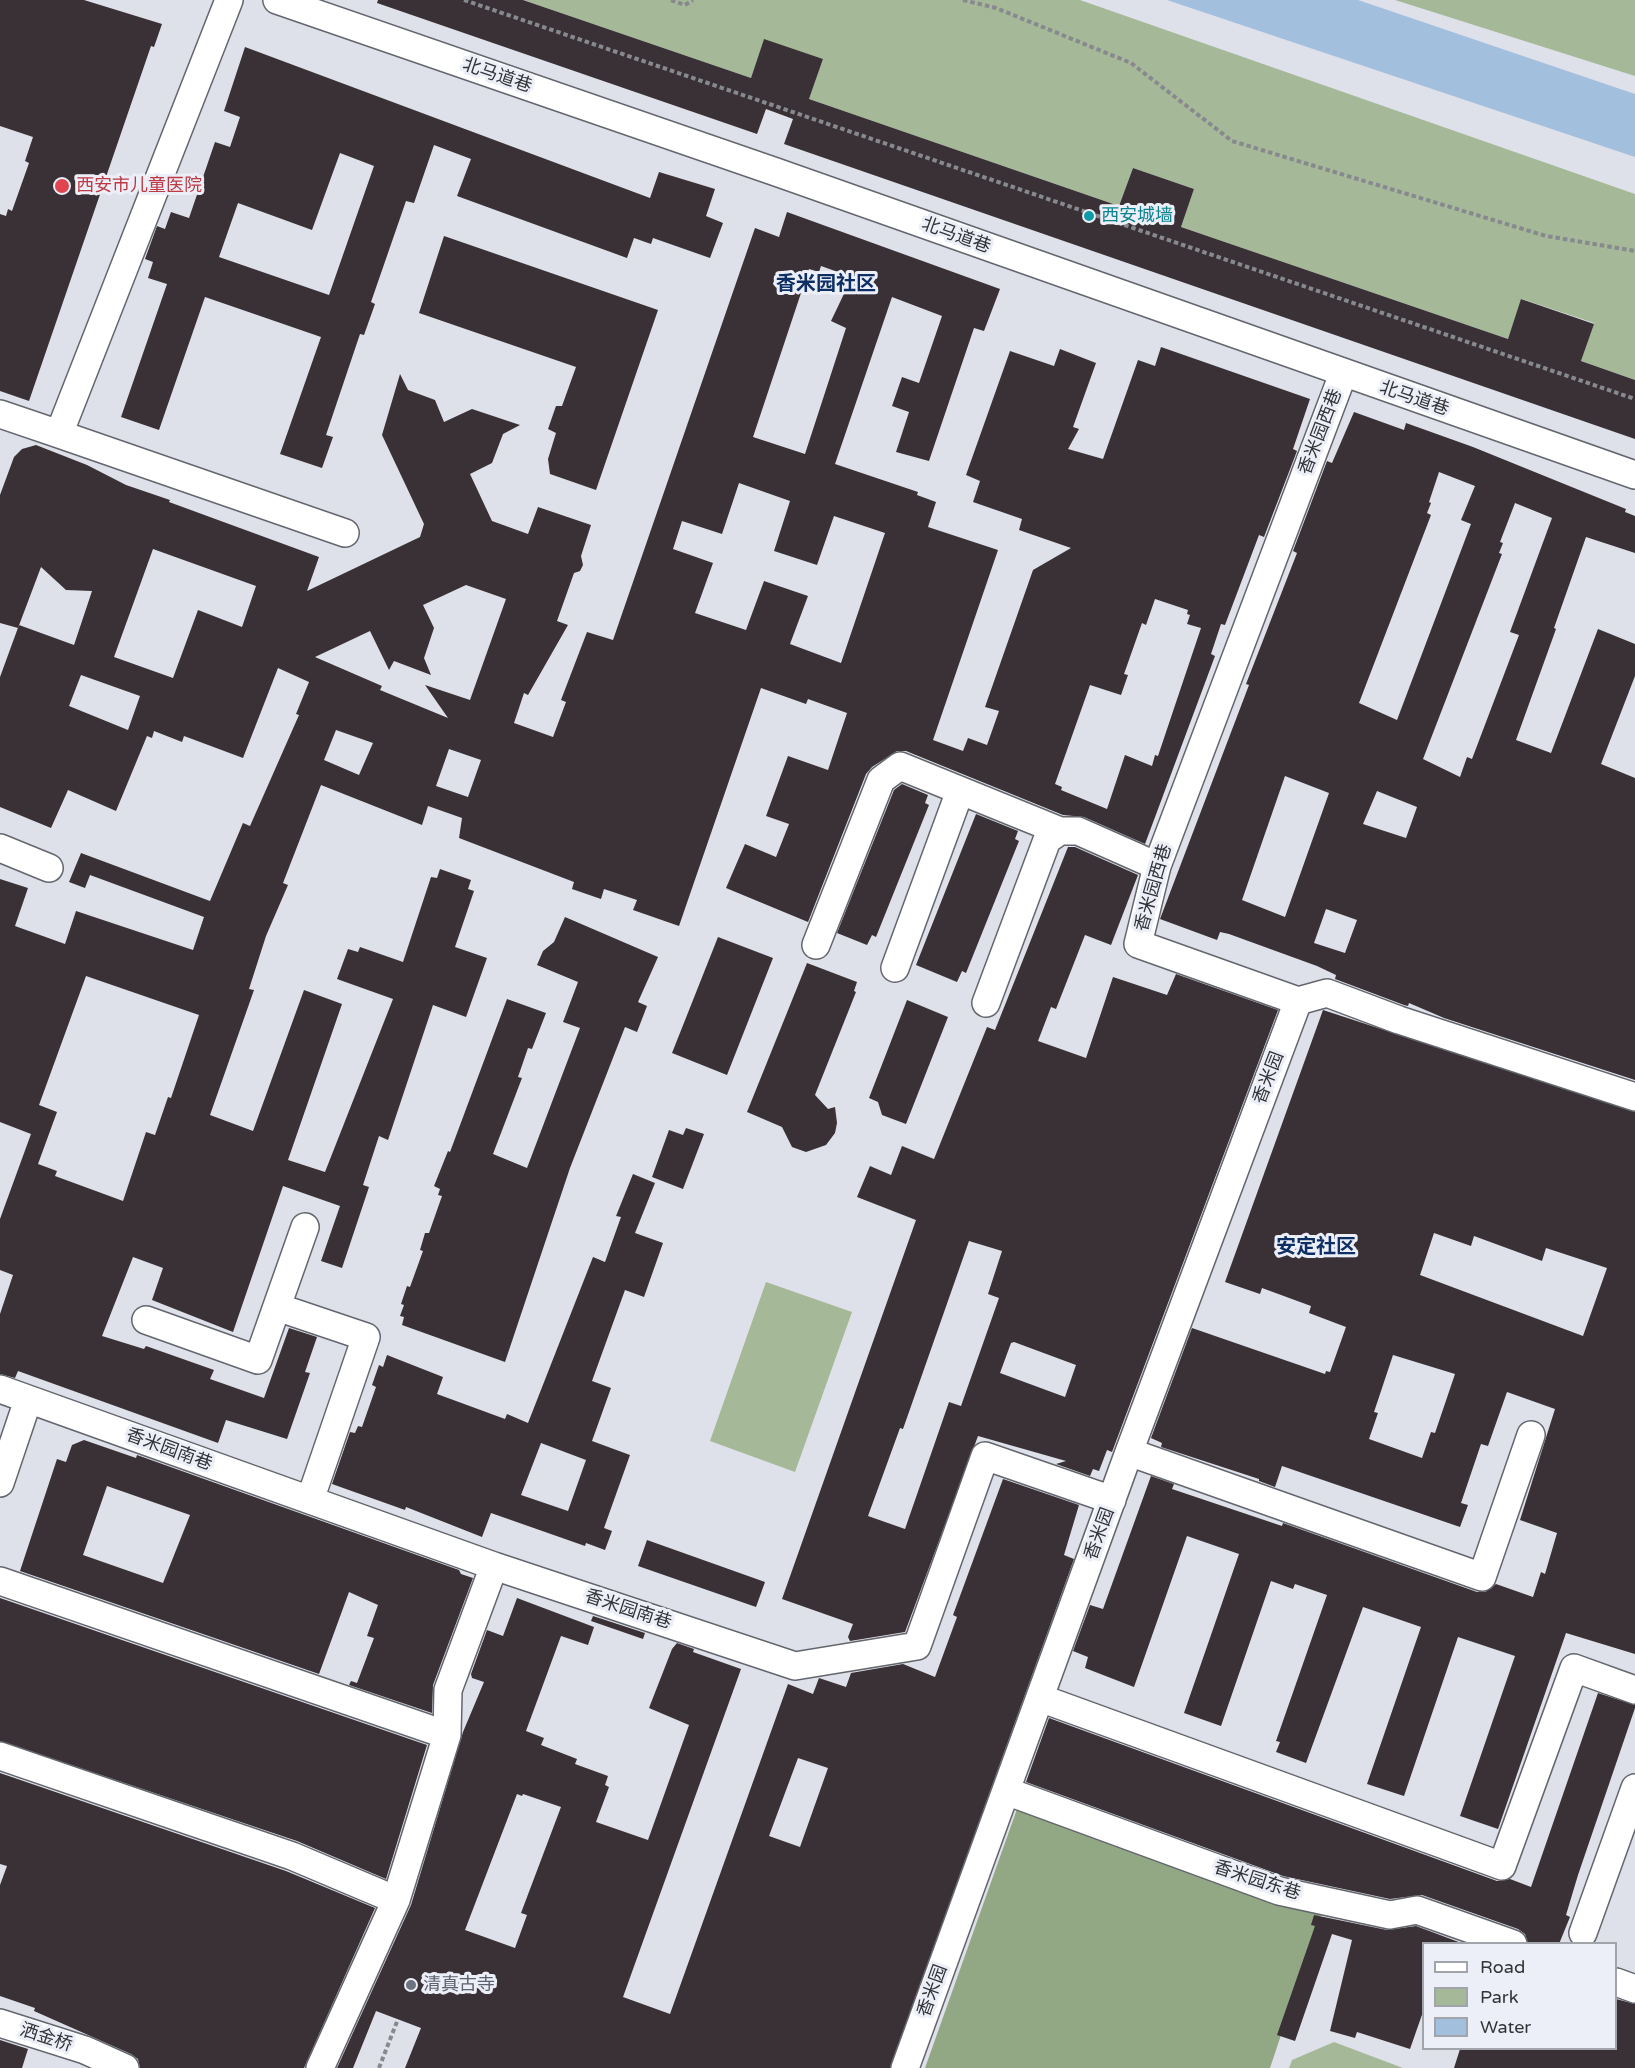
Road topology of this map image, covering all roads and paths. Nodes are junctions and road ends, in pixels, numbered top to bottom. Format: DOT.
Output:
graph roads {
  1 [pos="229,0"];
  2 [pos="277,0"];
  3 [pos="464,0"];
  4 [pos="671,0"];
  5 [pos="693,0"];
  6 [pos="963,0"];
  7 [pos="1635,251"];
  8 [pos="1343,374"];
  9 [pos="1635,399"];
  10 [pos="0,414"];
  11 [pos="59,434"];
  12 [pos="1635,475"];
  13 [pos="345,532"];
  14 [pos="960,791"];
  15 [pos="1060,831"];
  16 [pos="0,848"];
  17 [pos="1157,866"];
  18 [pos="49,868"];
  19 [pos="816,945"];
  20 [pos="895,968"];
  21 [pos="1298,1001"];
  22 [pos="986,1003"];
  23 [pos="1635,1096"];
  24 [pos="305,1227"];
  25 [pos="276,1307"];
  26 [pos="146,1320"];
  27 [pos="0,1389"];
  28 [pos="28,1400"];
  29 [pos="1531,1435"];
  30 [pos="1129,1452"];
  31 [pos="0,1483"];
  32 [pos="310,1500"];
  33 [pos="1112,1500"];
  34 [pos="494,1566"];
  35 [pos="0,1581"];
  36 [pos="1635,1690"];
  37 [pos="1040,1698"];
  38 [pos="447,1735"];
  39 [pos="0,1756"];
  40 [pos="1635,1788"];
  41 [pos="1006,1791"];
  42 [pos="396,1900"];
  43 [pos="1583,1933"];
  44 [pos="1507,1942"];
  45 [pos="1617,1982"];
  46 [pos="1635,1989"];
  47 [pos="398,2019"];
  48 [pos="0,2023"];
  49 [pos="125,2068"];
  50 [pos="320,2068"];
  51 [pos="379,2068"];
  52 [pos="905,2068"];
  1 -- 11 [label="street"];
  2 -- 8 [label="street, 北马道巷"];
  3 -- 9 [label="path"];
  4 -- 5 [label="path"];
  6 -- 7 [label="path"];
  8 -- 12 [label="street, 北马道巷"];
  8 -- 17 [label="street, 香米园西巷"];
  10 -- 11 [label="street"];
  11 -- 13 [label="street"];
  14 -- 15 [label="street"];
  14 -- 19 [label="street"];
  14 -- 20 [label="street"];
  15 -- 17 [label="street"];
  15 -- 22 [label="street"];
  16 -- 18 [label="street"];
  17 -- 21 [label="street, 香米园西巷"];
  21 -- 23 [label="street"];
  21 -- 30 [label="street, 香米园"];
  24 -- 25 [label="street"];
  25 -- 26 [label="street"];
  25 -- 32 [label="street"];
  27 -- 28 [label="street, 香米园南巷"];
  28 -- 31 [label="street"];
  28 -- 32 [label="street, 香米园南巷"];
  29 -- 30 [label="street"];
  30 -- 33 [label="street, 香米园"];
  32 -- 34 [label="street, 香米园南巷"];
  33 -- 34 [label="street, 香米园南巷"];
  33 -- 37 [label="street, 香米园"];
  34 -- 38 [label="street"];
  35 -- 38 [label="street"];
  36 -- 37 [label="street"];
  37 -- 41 [label="street, 香米园"];
  38 -- 42 [label="street"];
  39 -- 42 [label="street"];
  40 -- 43 [label="street"];
  41 -- 44 [label="street, 香米园东巷"];
  41 -- 52 [label="street, 香米园"];
  42 -- 50 [label="street"];
  45 -- 46 [label="street"];
  47 -- 51 [label="path"];
  48 -- 49 [label="street, 洒金桥"];
}
